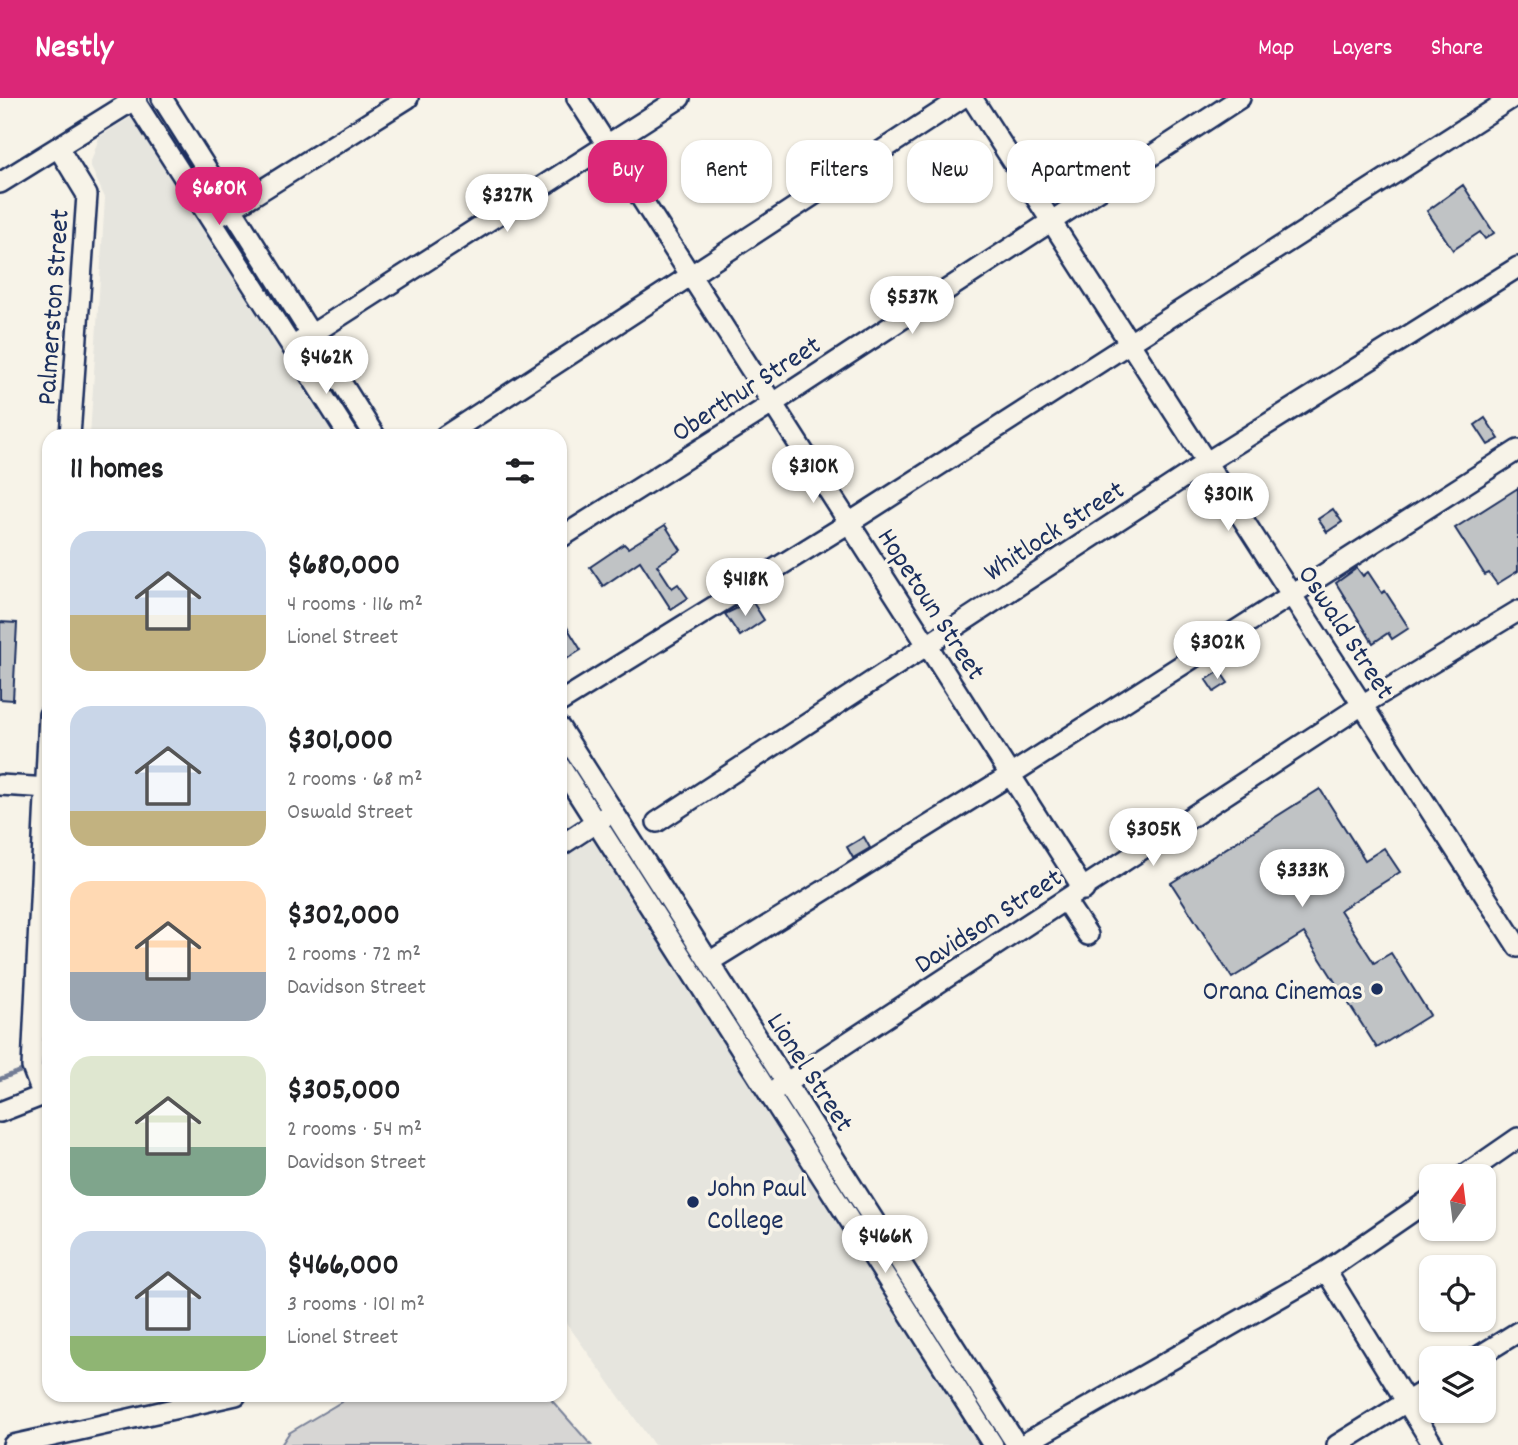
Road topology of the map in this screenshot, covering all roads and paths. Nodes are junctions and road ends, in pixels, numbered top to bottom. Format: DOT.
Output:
graph roads {
  1 [pos="162,98"];
  2 [pos="408,98"];
  3 [pos="576,98"];
  4 [pos="680,98"];
  5 [pos="962,98"];
  6 [pos="972,98"];
  7 [pos="1240,98"];
  8 [pos="1512,98"];
  9 [pos="135,99"];
  10 [pos="603,140"];
  11 [pos="616,140"];
  12 [pos="59,149"];
  13 [pos="588,158"];
  14 [pos="0,183"];
  15 [pos="644,203"];
  16 [pos="232,209"];
  17 [pos="1051,220"];
  18 [pos="212,222"];
  19 [pos="1518,267"];
  20 [pos="690,274"];
  21 [pos="311,335"];
  22 [pos="1129,341"];
  23 [pos="292,346"];
  24 [pos="772,404"];
  25 [pos="70,429"];
  26 [pos="345,429"];
  27 [pos="371,429"];
  28 [pos="456,429"];
  29 [pos="1518,450"];
  30 [pos="1206,463"];
  31 [pos="849,523"];
  32 [pos="567,534"];
  33 [pos="1291,594"];
  34 [pos="1518,611"];
  35 [pos="927,645"];
  36 [pos="567,698"];
  37 [pos="1362,705"];
  38 [pos="567,739"];
  39 [pos="1010,775"];
  40 [pos="567,777"];
  41 [pos="0,785"];
  42 [pos="42,788"];
  43 [pos="613,811"];
  44 [pos="657,822"];
  45 [pos="596,823"];
  46 [pos="567,842"];
  47 [pos="42,868"];
  48 [pos="1084,890"];
  49 [pos="1066,902"];
  50 [pos="1088,935"];
  51 [pos="1518,946"];
  52 [pos="709,962"];
  53 [pos="786,1083"];
  54 [pos="42,1087"];
  55 [pos="769,1094"];
  56 [pos="42,1096"];
  57 [pos="0,1112"];
  58 [pos="1518,1138"];
  59 [pos="1480,1164"];
  60 [pos="1419,1207"];
  61 [pos="1326,1271"];
  62 [pos="1518,1332"];
  63 [pos="1495,1346"];
  64 [pos="1419,1394"];
  65 [pos="1406,1401"];
  66 [pos="182,1402"];
  67 [pos="13,1445"];
  68 [pos="993,1445"];
  69 [pos="1020,1445"];
  70 [pos="1337,1445"];
  71 [pos="1433,1445"];
  1 -- 16 [label="street"];
  2 -- 16 [label="street"];
  3 -- 10 [label="street, Hopetoun Street"];
  4 -- 11 [label="street"];
  5 -- 20 [label="street"];
  6 -- 17 [label="street, Oswald Street"];
  7 -- 17 [label="street, Oberthur Street"];
  8 -- 22 [label="street"];
  9 -- 12 [label="street"];
  9 -- 18 [label="street"];
  12 -- 14 [label="street"];
  12 -- 25 [label="street, Palmerston Street"];
  13 -- 21 [label="street"];
  15 -- 20 [label="street, Hopetoun Street"];
  16 -- 18 [label="street"];
  16 -- 21 [label="street"];
  17 -- 22 [label="street, Oswald Street"];
  17 -- 24 [label="street, Oberthur Street"];
  18 -- 23 [label="street"];
  19 -- 30 [label="street, Whitlock Street"];
  20 -- 24 [label="street, Hopetoun Street"];
  20 -- 28 [label="street"];
  21 -- 23 [label="street"];
  21 -- 27 [label="street"];
  22 -- 30 [label="street, Oswald Street"];
  22 -- 31 [label="street"];
  23 -- 26 [label="street"];
  24 -- 31 [label="street, Hopetoun Street"];
  24 -- 32 [label="street, Oberthur Street"];
  29 -- 33 [label="street"];
  30 -- 33 [label="street, Oswald Street"];
  30 -- 35 [label="street, Whitlock Street"];
  31 -- 35 [label="street, Hopetoun Street"];
  31 -- 36 [label="street"];
  33 -- 37 [label="street, Oswald Street"];
  33 -- 39 [label="street"];
  34 -- 37 [label="street, Davidson Street"];
  35 -- 39 [label="street, Hopetoun Street"];
  35 -- 44 [label="street, Whitlock Street"];
  37 -- 48 [label="street, Davidson Street"];
  37 -- 51 [label="street, Oswald Street"];
  38 -- 43 [label="street, Lionel Street"];
  39 -- 48 [label="street, Hopetoun Street"];
  39 -- 52 [label="street"];
  40 -- 45 [label="street, Lionel Street"];
  41 -- 42 [label="street"];
  43 -- 45 [label="street"];
  43 -- 52 [label="street, Lionel Street"];
  45 -- 46 [label="street"];
  45 -- 55 [label="street, Lionel Street"];
  47 -- 54 [label="street"];
  48 -- 49 [label="street, Davidson Street"];
  49 -- 50 [label="street"];
  49 -- 53 [label="street, Davidson Street"];
  52 -- 53 [label="street, Lionel Street"];
  53 -- 55 [label="street, Davidson Street"];
  53 -- 69 [label="street, Lionel Street"];
  55 -- 68 [label="street, Lionel Street"];
  56 -- 57 [label="street"];
  58 -- 59 [label="street"];
  60 -- 61 [label="street"];
  61 -- 65 [label="street"];
  61 -- 69 [label="street"];
  62 -- 63 [label="street"];
  64 -- 65 [label="street"];
  65 -- 70 [label="street"];
  65 -- 71 [label="street"];
  66 -- 67 [label="street"];
}
